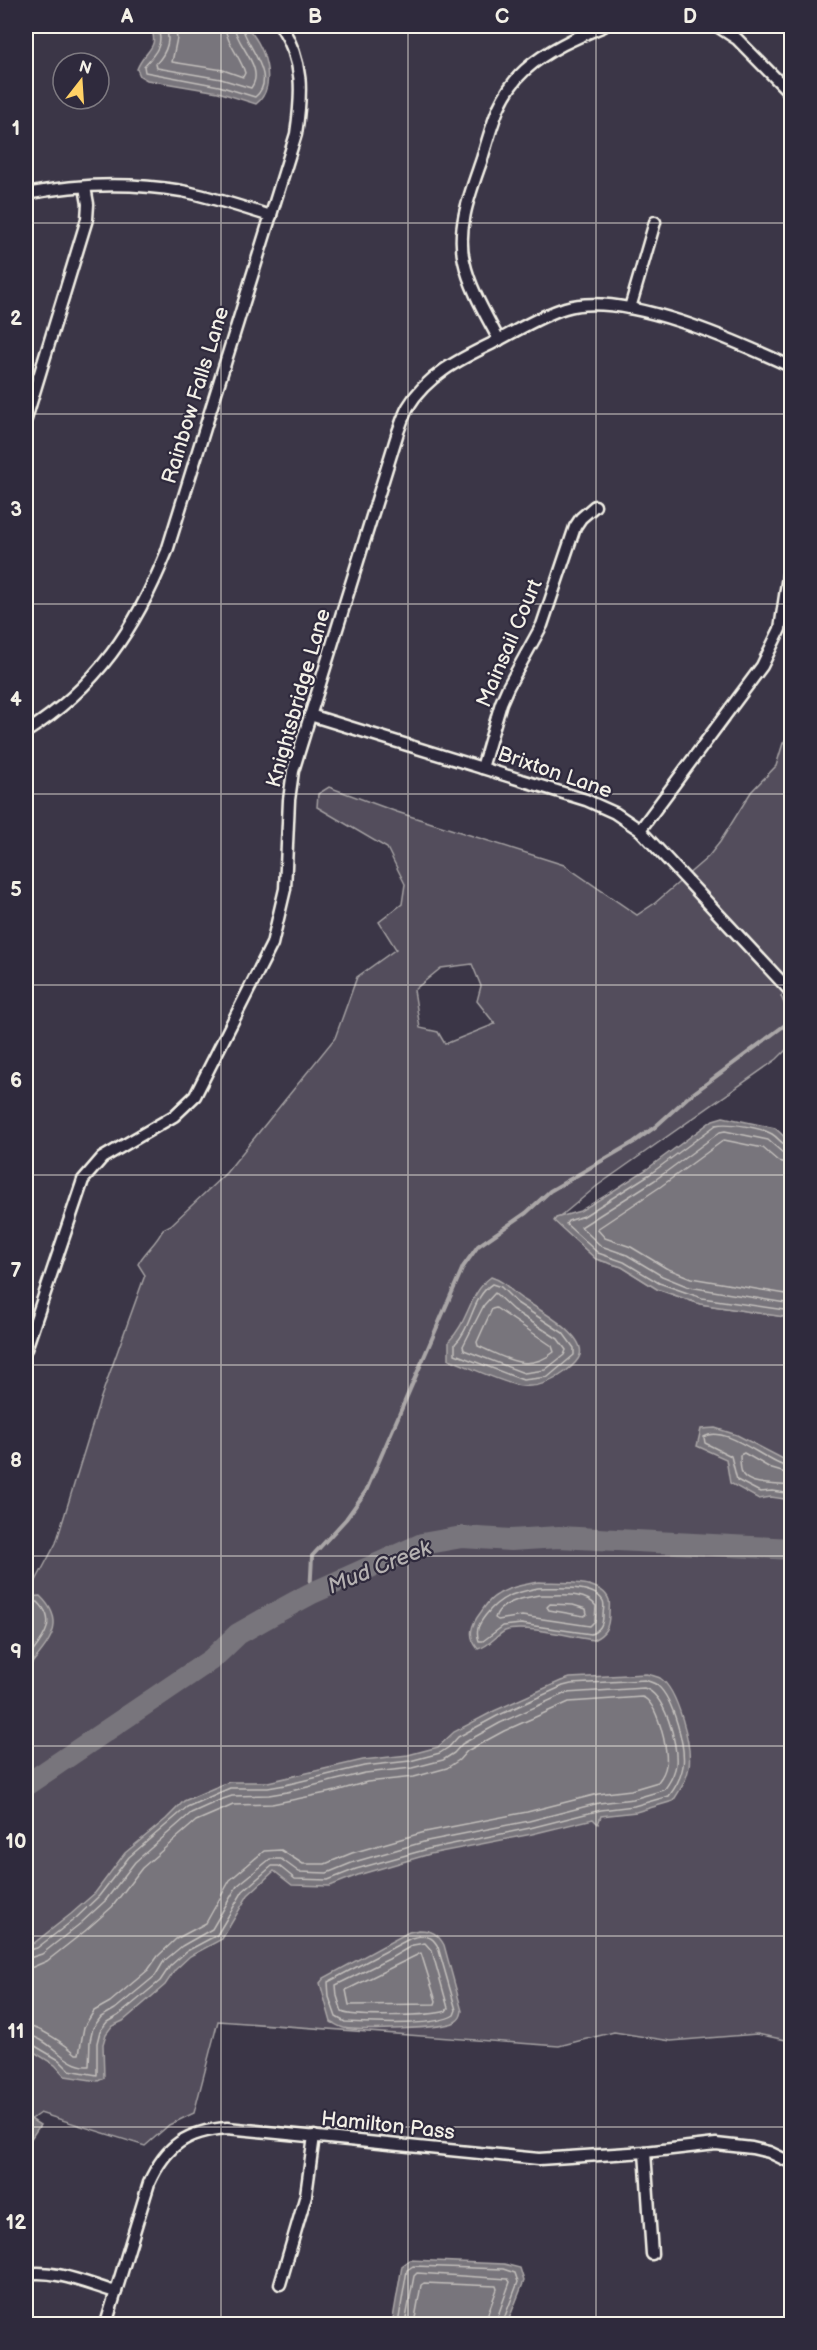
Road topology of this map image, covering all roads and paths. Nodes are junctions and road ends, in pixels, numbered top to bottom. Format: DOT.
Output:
graph roads {
  1 [pos="281,26"];
  2 [pos="604,26"];
  3 [pos="717,26"];
  4 [pos="579,30"];
  5 [pos="792,95"];
  6 [pos="85,187"];
  7 [pos="26,194"];
  8 [pos="271,216"];
  9 [pos="655,222"];
  10 [pos="630,308"];
  11 [pos="499,340"];
  12 [pos="792,367"];
  13 [pos="26,419"];
  14 [pos="595,506"];
  15 [pos="792,549"];
  16 [pos="310,715"];
  17 [pos="26,732"];
  18 [pos="482,768"];
  19 [pos="640,830"];
  20 [pos="792,993"];
  21 [pos="26,1349"];
  22 [pos="314,2136"];
  23 [pos="645,2152"];
  24 [pos="792,2163"];
  25 [pos="652,2254"];
  26 [pos="26,2274"];
  27 [pos="280,2284"];
  28 [pos="116,2292"];
  29 [pos="106,2325"];
  1 -- 8 [label="street, Rainbow Falls Lane"];
  2 -- 4 [label="street"];
  3 -- 5 [label="street"];
  4 -- 11 [label="street"];
  6 -- 7 [label="street"];
  6 -- 8 [label="street"];
  6 -- 13 [label="street"];
  8 -- 17 [label="street, Rainbow Falls Lane"];
  9 -- 10 [label="street"];
  10 -- 11 [label="street, Knightsbridge Lane"];
  10 -- 12 [label="street, Knightsbridge Lane"];
  11 -- 16 [label="street, Knightsbridge Lane"];
  14 -- 18 [label="street, Mainsail Court"];
  15 -- 19 [label="street"];
  16 -- 18 [label="street, Brixton Lane"];
  16 -- 21 [label="street, Knightsbridge Lane"];
  18 -- 19 [label="street, Brixton Lane"];
  19 -- 20 [label="street, Brixton Lane"];
  22 -- 23 [label="street, Hamilton Pass"];
  22 -- 27 [label="street"];
  22 -- 28 [label="street, Hamilton Pass"];
  23 -- 24 [label="street, Hamilton Pass"];
  23 -- 25 [label="street"];
  26 -- 28 [label="street"];
  28 -- 29 [label="street, Hamilton Pass"];
}
